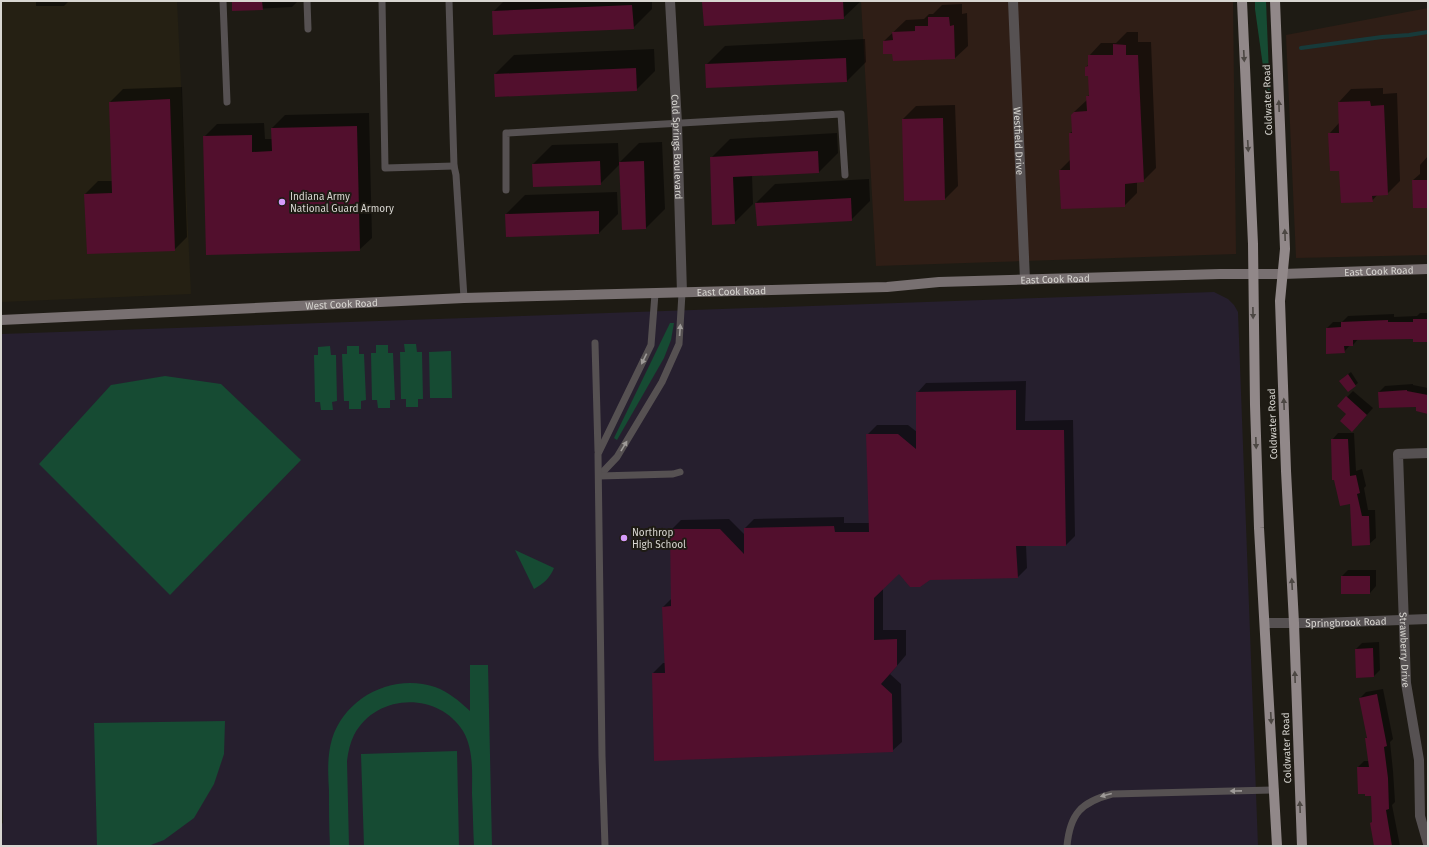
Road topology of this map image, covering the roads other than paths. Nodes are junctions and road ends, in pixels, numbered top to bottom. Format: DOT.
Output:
graph roads {
  1 [pos="223,1"];
  2 [pos="307,1"];
  3 [pos="382,1"];
  4 [pos="449,1"];
  5 [pos="670,1"];
  6 [pos="1013,1"];
  7 [pos="1242,1"];
  8 [pos="1274,1"];
  9 [pos="308,29"];
  10 [pos="227,102"];
  11 [pos="677,123"];
  12 [pos="454,166"];
  13 [pos="845,175"];
  14 [pos="506,190"];
  15 [pos="1428,270"];
  16 [pos="1253,274"];
  17 [pos="1283,274"];
  18 [pos="1025,280"];
  19 [pos="682,293"];
  20 [pos="655,294"];
  21 [pos="464,298"];
  22 [pos="1,320"];
  23 [pos="595,343"];
  24 [pos="1428,453"];
  25 [pos="598,454"];
  26 [pos="680,472"];
  27 [pos="599,476"];
  28 [pos="1428,619"];
  29 [pos="1403,620"];
  30 [pos="1265,623"];
  31 [pos="1294,623"];
  32 [pos="1274,790"];
  33 [pos="1428,844"];
  34 [pos="605,846"];
  35 [pos="1067,846"];
  36 [pos="1277,846"];
  37 [pos="1302,846"];
  1 -- 10 [label="lane"];
  2 -- 9 [label="lane"];
  3 -- 12 [label="lane"];
  4 -- 12 [label="lane"];
  5 -- 11 [label="street, Cold Springs Boulevard"];
  6 -- 18 [label="street, Westfield Drive"];
  7 -- 16 [label="main road, Coldwater Road, one-way"];
  17 -- 8 [label="main road, Coldwater Road, one-way"];
  11 -- 13 [label="lane"];
  11 -- 14 [label="lane"];
  11 -- 19 [label="street, Cold Springs Boulevard"];
  12 -- 21 [label="lane"];
  15 -- 17 [label="main road, East Cook Road"];
  16 -- 17 [label="main road, East Cook Road"];
  16 -- 18 [label="main road, East Cook Road"];
  16 -- 30 [label="main road, Coldwater Road, one-way"];
  31 -- 17 [label="main road, Coldwater Road, one-way"];
  18 -- 19 [label="main road, East Cook Road"];
  19 -- 20 [label="main road, West Cook Road"];
  27 -- 19 [label="lane, one-way"];
  20 -- 21 [label="main road, West Cook Road"];
  20 -- 25 [label="lane, one-way"];
  21 -- 22 [label="main road, West Cook Road"];
  23 -- 25 [label="lane"];
  24 -- 29 [label="street, Strawberry Drive"];
  25 -- 27 [label="lane"];
  26 -- 27 [label="lane"];
  27 -- 34 [label="lane"];
  28 -- 29 [label="street, Springbrook Road"];
  29 -- 31 [label="street, Springbrook Road"];
  29 -- 33 [label="street, Strawberry Drive"];
  30 -- 31 [label="street, Springbrook Road"];
  30 -- 32 [label="main road, Coldwater Road, one-way"];
  37 -- 31 [label="main road, Coldwater Road, one-way"];
  32 -- 35 [label="lane, one-way"];
  32 -- 36 [label="main road, Coldwater Road"];
}
